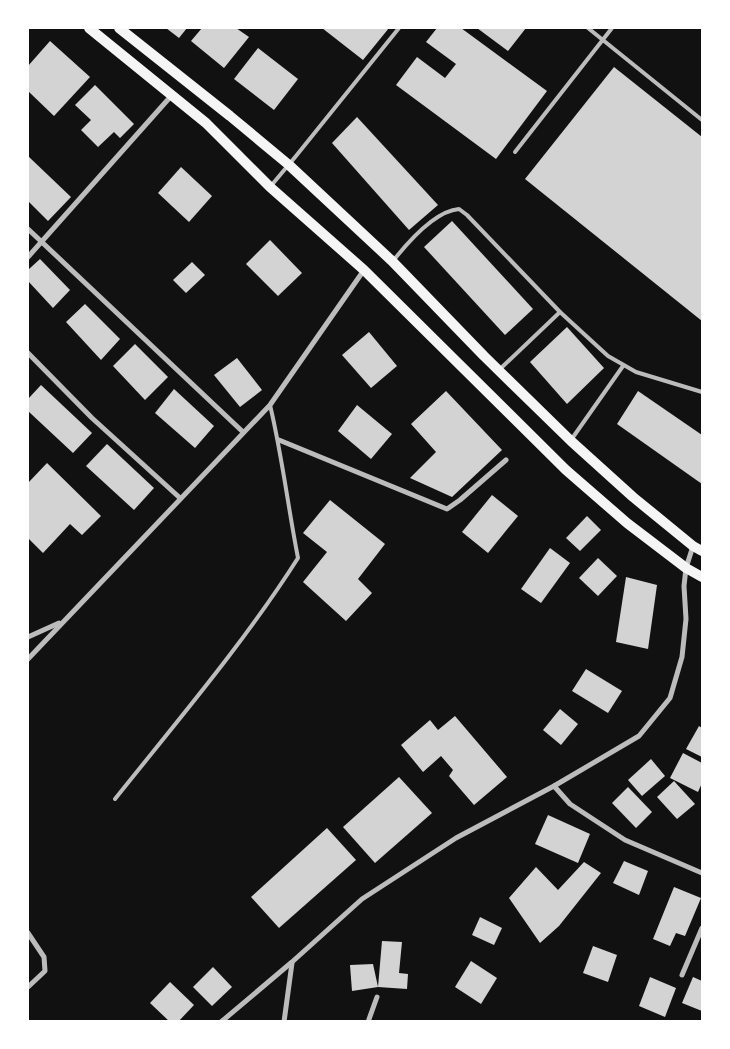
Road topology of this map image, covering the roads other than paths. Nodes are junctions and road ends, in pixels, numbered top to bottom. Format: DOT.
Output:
graph roads {
  1 [pos="89,28"];
  2 [pos="119,28"];
  3 [pos="399,28"];
  4 [pos="588,28"];
  5 [pos="612,28"];
  6 [pos="603,39"];
  7 [pos="172,95"];
  8 [pos="702,120"];
  9 [pos="515,152"];
  10 [pos="289,165"];
  11 [pos="270,187"];
  12 [pos="28,229"];
  13 [pos="42,242"];
  14 [pos="28,257"];
  15 [pos="392,261"];
  16 [pos="364,270"];
  17 [pos="560,312"];
  18 [pos="28,353"];
  19 [pos="623,366"];
  20 [pos="499,371"];
  21 [pos="702,392"];
  22 [pos="270,405"];
  23 [pos="243,432"];
  24 [pos="278,440"];
  25 [pos="570,441"];
  26 [pos="506,460"];
  27 [pos="180,498"];
  28 [pos="692,546"];
  29 [pos="702,551"];
  30 [pos="686,568"];
  31 [pos="702,577"];
  32 [pos="63,621"];
  33 [pos="28,637"];
  34 [pos="28,658"];
  35 [pos="554,786"];
  36 [pos="115,799"];
  37 [pos="702,873"];
  38 [pos="702,928"];
  39 [pos="28,933"];
  40 [pos="292,962"];
  41 [pos="682,975"];
  42 [pos="28,987"];
  43 [pos="377,997"];
  44 [pos="220,1022"];
  45 [pos="284,1022"];
  46 [pos="368,1022"];
  1 -- 7 [label="main road"];
  2 -- 10 [label="main road"];
  3 -- 10 [label="lane"];
  4 -- 6 [label="lane"];
  5 -- 6 [label="lane"];
  6 -- 8 [label="lane"];
  6 -- 9 [label="lane"];
  7 -- 11 [label="main road"];
  7 -- 13 [label="street"];
  10 -- 11 [label="lane"];
  10 -- 15 [label="main road"];
  11 -- 16 [label="main road"];
  12 -- 13 [label="street"];
  13 -- 14 [label="street"];
  13 -- 23 [label="street"];
  15 -- 17 [label="lane"];
  15 -- 20 [label="main road"];
  16 -- 22 [label="street"];
  16 -- 30 [label="main road"];
  17 -- 19 [label="lane"];
  17 -- 20 [label="lane"];
  18 -- 27 [label="street"];
  19 -- 21 [label="lane"];
  19 -- 25 [label="lane"];
  20 -- 25 [label="main road"];
  22 -- 23 [label="street"];
  22 -- 24 [label="lane"];
  23 -- 27 [label="street"];
  24 -- 26 [label="street"];
  24 -- 36 [label="lane"];
  25 -- 28 [label="main road"];
  27 -- 32 [label="street"];
  28 -- 29 [label="main road"];
  28 -- 30 [label="street"];
  30 -- 31 [label="main road"];
  30 -- 35 [label="street"];
  32 -- 33 [label="street"];
  32 -- 34 [label="street"];
  35 -- 37 [label="street"];
  35 -- 40 [label="street"];
  38 -- 41 [label="street"];
  39 -- 42 [label="street"];
  40 -- 44 [label="street"];
  40 -- 45 [label="street"];
  43 -- 46 [label="street"];
}
